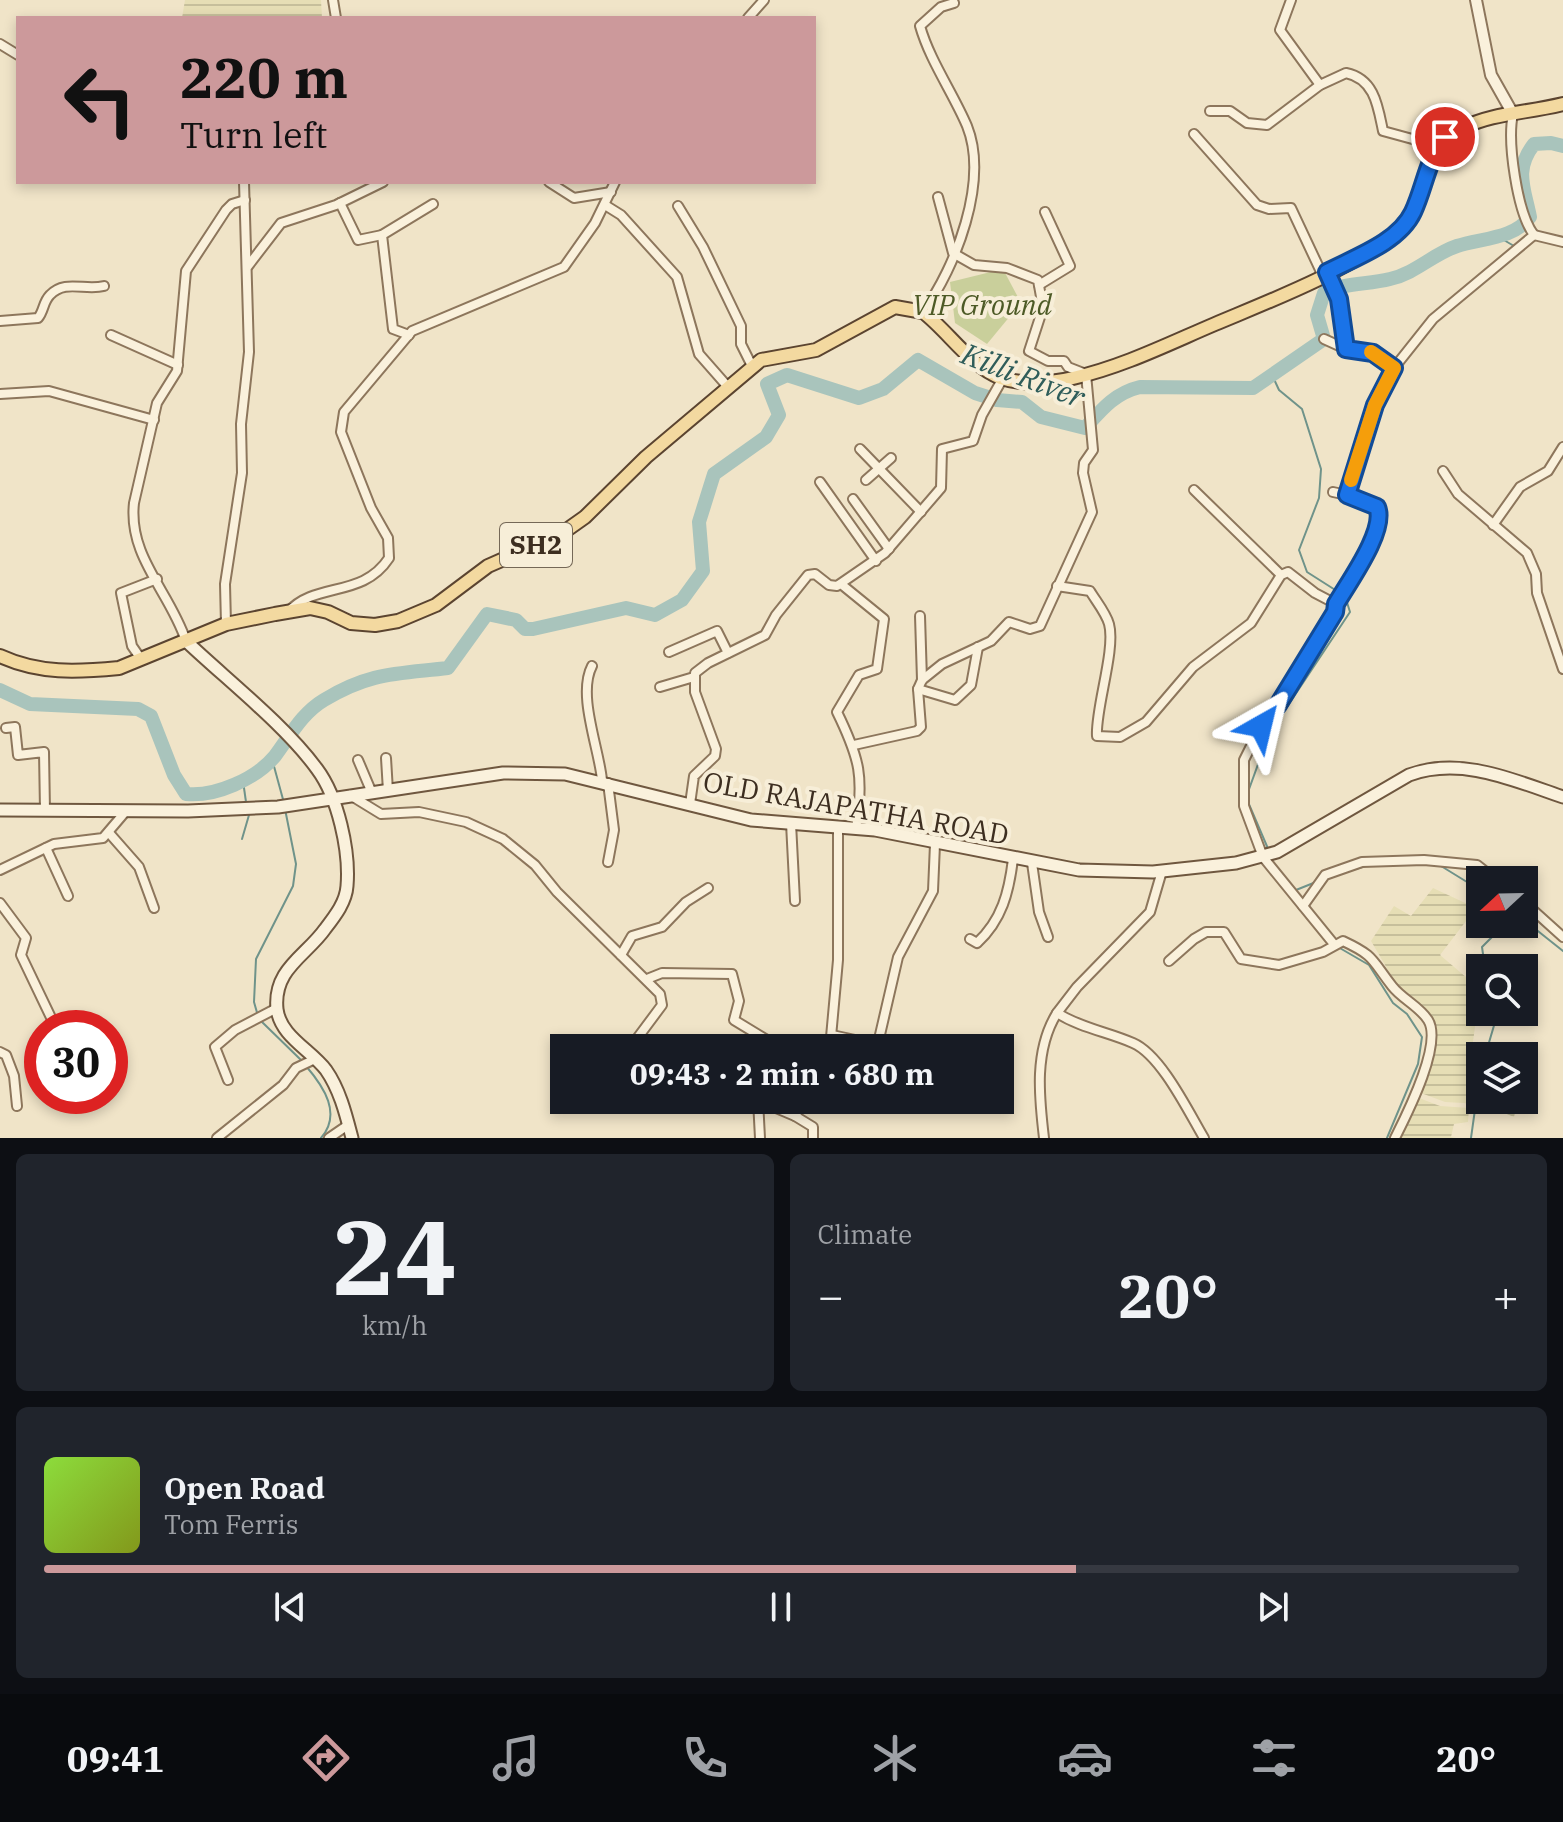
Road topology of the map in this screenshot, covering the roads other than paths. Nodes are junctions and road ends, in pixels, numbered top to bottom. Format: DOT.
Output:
graph roads {
  1 [pos="749,0"];
  2 [pos="764,0"];
  3 [pos="1291,0"];
  4 [pos="1476,0"];
  5 [pos="954,3"];
  6 [pos="755,10"];
  7 [pos="750,16"];
  8 [pos="1320,85"];
  9 [pos="1563,104"];
  10 [pos="1210,111"];
  11 [pos="1513,114"];
  12 [pos="1194,134"];
  13 [pos="1438,146"];
  14 [pos="244,184"];
  15 [pos="379,184"];
  16 [pos="552,184"];
  17 [pos="614,184"];
  18 [pos="611,192"];
  19 [pos="938,197"];
  20 [pos="245,200"];
  21 [pos="340,203"];
  22 [pos="433,204"];
  23 [pos="605,205"];
  24 [pos="678,206"];
  25 [pos="1045,212"];
  26 [pos="382,235"];
  27 [pos="1534,235"];
  28 [pos="1563,242"];
  29 [pos="953,253"];
  30 [pos="248,266"];
  31 [pos="1325,273"];
  32 [pos="1039,285"];
  33 [pos="104,286"];
  34 [pos="923,312"];
  35 [pos="0,321"];
  36 [pos="111,335"];
  37 [pos="409,335"];
  38 [pos="1324,339"];
  39 [pos="1346,349"];
  40 [pos="178,365"];
  41 [pos="752,366"];
  42 [pos="1394,368"];
  43 [pos="1086,374"];
  44 [pos="1003,378"];
  45 [pos="728,387"];
  46 [pos="0,394"];
  47 [pos="154,420"];
  48 [pos="1563,447"];
  49 [pos="860,449"];
  50 [pos="891,458"];
  51 [pos="877,469"];
  52 [pos="1443,471"];
  53 [pos="866,480"];
  54 [pos="820,482"];
  55 [pos="1194,490"];
  56 [pos="1333,492"];
  57 [pos="1347,495"];
  58 [pos="853,499"];
  59 [pos="921,512"];
  60 [pos="1493,525"];
  61 [pos="889,549"];
  62 [pos="876,561"];
  63 [pos="1281,575"];
  64 [pos="157,579"];
  65 [pos="841,584"];
  66 [pos="1057,586"];
  67 [pos="1339,598"];
  68 [pos="288,613"];
  69 [pos="920,616"];
  70 [pos="226,624"];
  71 [pos="186,641"];
  72 [pos="978,647"];
  73 [pos="669,652"];
  74 [pos="728,653"];
  75 [pos="0,656"];
  76 [pos="141,659"];
  77 [pos="592,666"];
  78 [pos="1563,669"];
  79 [pos="694,677"];
  80 [pos="922,680"];
  81 [pos="660,687"];
  82 [pos="918,689"];
  83 [pos="6,728"];
  84 [pos="854,745"];
  85 [pos="386,758"];
  86 [pos="358,760"];
  87 [pos="605,781"];
  88 [pos="388,791"];
  89 [pos="372,793"];
  90 [pos="349,794"];
  91 [pos="332,797"];
  92 [pos="1563,797"];
  93 [pos="690,804"];
  94 [pos="0,810"];
  95 [pos="45,810"];
  96 [pos="126,811"];
  97 [pos="791,823"];
  98 [pos="838,827"];
  99 [pos="856,829"];
  100 [pos="110,834"];
  101 [pos="935,844"];
  102 [pos="46,848"];
  103 [pos="1268,855"];
  104 [pos="1013,859"];
  105 [pos="608,862"];
  106 [pos="1032,863"];
  107 [pos="1478,866"];
  108 [pos="0,870"];
  109 [pos="1162,871"];
  110 [pos="708,888"];
  111 [pos="68,896"];
  112 [pos="795,901"];
  113 [pos="0,903"];
  114 [pos="1305,903"];
  115 [pos="154,908"];
  116 [pos="1538,915"];
  117 [pos="1048,937"];
  118 [pos="1563,937"];
  119 [pos="970,939"];
  120 [pos="1338,942"];
  121 [pos="621,955"];
  122 [pos="1169,961"];
  123 [pos="647,979"];
  124 [pos="277,1008"];
  125 [pos="47,1010"];
  126 [pos="1057,1013"];
  127 [pos="640,1034"];
  128 [pos="757,1034"];
  129 [pos="832,1034"];
  130 [pos="880,1034"];
  131 [pos="0,1052"];
  132 [pos="315,1059"];
  133 [pos="228,1080"];
  134 [pos="17,1106"];
  135 [pos="758,1114"];
  136 [pos="790,1114"];
  137 [pos="795,1116"];
  138 [pos="348,1125"];
  139 [pos="217,1138"];
  140 [pos="329,1138"];
  141 [pos="352,1138"];
  142 [pos="760,1138"];
  143 [pos="813,1138"];
  144 [pos="1044,1138"];
  145 [pos="1204,1138"];
  146 [pos="1395,1138"];
  1 -- 6 [label="street"];
  2 -- 6 [label="street"];
  3 -- 8 [label="street"];
  4 -- 11 [label="street"];
  5 -- 29 [label="street"];
  6 -- 7 [label="street"];
  8 -- 10 [label="street"];
  8 -- 13 [label="street"];
  9 -- 11 [label="main road"];
  11 -- 13 [label="main road"];
  11 -- 27 [label="street"];
  12 -- 31 [label="street"];
  13 -- 31 [label="main road"];
  14 -- 20 [label="street"];
  15 -- 21 [label="street"];
  16 -- 18 [label="street"];
  17 -- 18 [label="street"];
  18 -- 23 [label="street"];
  19 -- 29 [label="street"];
  20 -- 30 [label="street"];
  20 -- 40 [label="street"];
  21 -- 26 [label="street"];
  21 -- 30 [label="street"];
  22 -- 26 [label="street"];
  23 -- 37 [label="street"];
  23 -- 45 [label="street"];
  24 -- 41 [label="street"];
  25 -- 32 [label="street"];
  26 -- 37 [label="street"];
  27 -- 28 [label="street"];
  27 -- 42 [label="street"];
  29 -- 32 [label="street"];
  29 -- 34 [label="street"];
  30 -- 70 [label="street"];
  31 -- 39 [label="street"];
  31 -- 43 [label="main road"];
  32 -- 43 [label="street"];
  33 -- 35 [label="street"];
  34 -- 41 [label="main road, SH2"];
  34 -- 44 [label="main road"];
  36 -- 40 [label="street"];
  37 -- 68 [label="street"];
  38 -- 39 [label="street"];
  39 -- 42 [label="street"];
  40 -- 47 [label="street"];
  41 -- 45 [label="main road, SH2"];
  42 -- 57 [label="street"];
  43 -- 44 [label="main road"];
  43 -- 66 [label="street"];
  44 -- 59 [label="street"];
  45 -- 68 [label="main road, SH2"];
  46 -- 47 [label="street"];
  47 -- 64 [label="street"];
  48 -- 60 [label="street"];
  49 -- 51 [label="street"];
  50 -- 51 [label="street"];
  51 -- 53 [label="street"];
  51 -- 59 [label="street"];
  52 -- 60 [label="street"];
  54 -- 62 [label="street"];
  55 -- 63 [label="street"];
  56 -- 57 [label="street"];
  57 -- 67 [label="street"];
  58 -- 61 [label="street"];
  59 -- 61 [label="street"];
  60 -- 78 [label="street"];
  61 -- 62 [label="street"];
  62 -- 65 [label="street"];
  63 -- 66 [label="street"];
  63 -- 67 [label="street"];
  64 -- 71 [label="street"];
  64 -- 76 [label="street"];
  65 -- 74 [label="street"];
  65 -- 84 [label="street"];
  66 -- 72 [label="street"];
  67 -- 103 [label="street"];
  68 -- 70 [label="main road, SH2"];
  69 -- 80 [label="street"];
  70 -- 71 [label="main road, SH2"];
  71 -- 76 [label="main road, SH2"];
  71 -- 91 [label="main road"];
  72 -- 80 [label="street"];
  72 -- 82 [label="street"];
  73 -- 74 [label="street"];
  74 -- 79 [label="street"];
  75 -- 76 [label="main road, SH2"];
  77 -- 87 [label="street"];
  79 -- 81 [label="street"];
  79 -- 93 [label="street"];
  80 -- 82 [label="street"];
  82 -- 84 [label="street"];
  83 -- 95 [label="street"];
  84 -- 99 [label="street"];
  85 -- 88 [label="street"];
  86 -- 89 [label="street"];
  87 -- 88 [label="main road, OLD RAJAPATHA ROAD"];
  87 -- 93 [label="main road, OLD RAJAPATHA ROAD"];
  87 -- 105 [label="street"];
  88 -- 89 [label="main road, OLD RAJAPATHA ROAD"];
  89 -- 90 [label="main road, OLD RAJAPATHA ROAD"];
  90 -- 91 [label="main road, OLD RAJAPATHA ROAD"];
  90 -- 121 [label="street"];
  91 -- 96 [label="main road, OLD RAJAPATHA ROAD"];
  91 -- 124 [label="main road"];
  92 -- 103 [label="main road"];
  93 -- 97 [label="main road, OLD RAJAPATHA ROAD"];
  94 -- 95 [label="main road, OLD RAJAPATHA ROAD"];
  95 -- 96 [label="main road, OLD RAJAPATHA ROAD"];
  96 -- 100 [label="street"];
  97 -- 98 [label="main road, OLD RAJAPATHA ROAD"];
  97 -- 112 [label="street"];
  98 -- 99 [label="main road, OLD RAJAPATHA ROAD"];
  98 -- 129 [label="street"];
  99 -- 101 [label="main road, OLD RAJAPATHA ROAD"];
  100 -- 102 [label="street"];
  100 -- 115 [label="street"];
  101 -- 104 [label="main road, OLD RAJAPATHA ROAD"];
  101 -- 130 [label="street"];
  102 -- 108 [label="street"];
  102 -- 111 [label="street"];
  103 -- 109 [label="main road, OLD RAJAPATHA ROAD"];
  103 -- 114 [label="street"];
  104 -- 106 [label="main road, OLD RAJAPATHA ROAD"];
  104 -- 119 [label="street"];
  106 -- 109 [label="main road, OLD RAJAPATHA ROAD"];
  106 -- 117 [label="street"];
  107 -- 114 [label="street"];
  109 -- 126 [label="street"];
  110 -- 121 [label="street"];
  113 -- 125 [label="street"];
  114 -- 120 [label="street"];
  116 -- 118 [label="street"];
  120 -- 122 [label="street"];
  120 -- 146 [label="street"];
  121 -- 123 [label="street"];
  123 -- 127 [label="street"];
  123 -- 128 [label="street"];
  124 -- 132 [label="main road"];
  124 -- 133 [label="street"];
  126 -- 144 [label="street"];
  126 -- 145 [label="street"];
  131 -- 134 [label="street"];
  132 -- 138 [label="main road"];
  132 -- 139 [label="street"];
  135 -- 142 [label="street"];
  136 -- 137 [label="street"];
  137 -- 143 [label="street"];
  138 -- 140 [label="street"];
  138 -- 141 [label="main road"];
}
